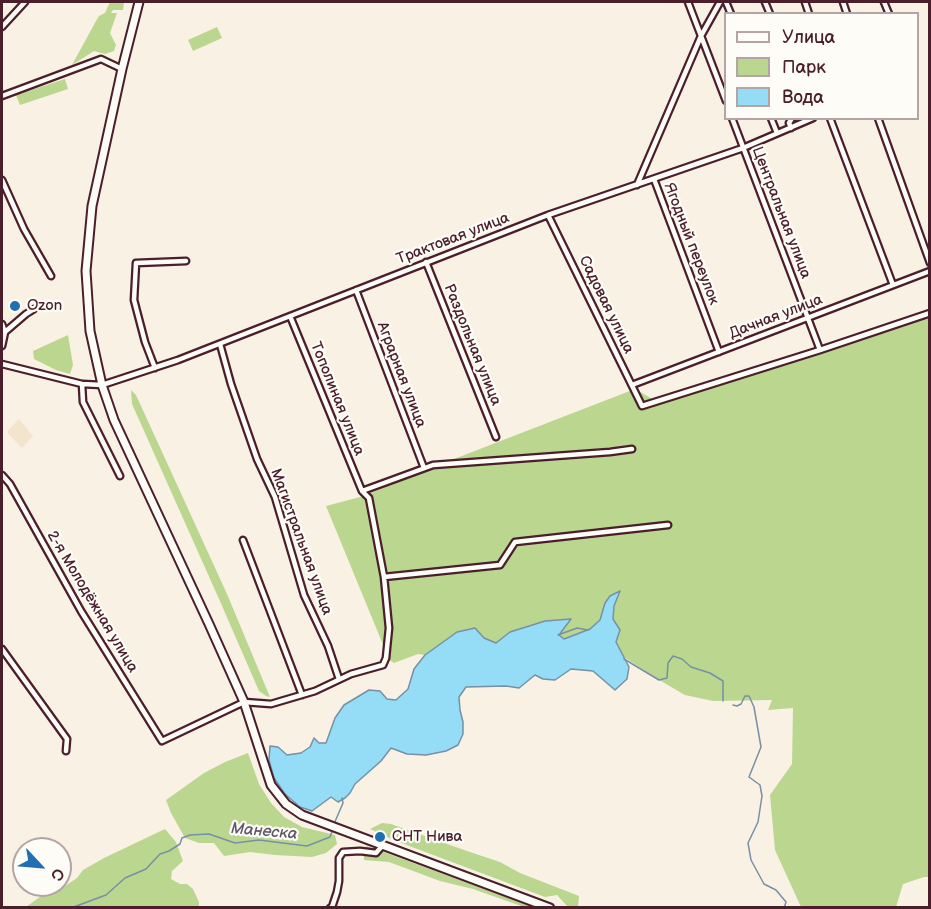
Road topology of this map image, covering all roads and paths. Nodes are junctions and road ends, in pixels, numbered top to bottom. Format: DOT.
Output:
graph roads {
  1 [pos="25,2"];
  2 [pos="139,2"];
  3 [pos="688,2"];
  4 [pos="720,2"];
  5 [pos="2,27"];
  6 [pos="701,36"];
  7 [pos="123,69"];
  8 [pos="2,96"];
  9 [pos="724,96"];
  10 [pos="733,120"];
  11 [pos="772,120"];
  12 [pos="791,120"];
  13 [pos="809,120"];
  14 [pos="831,120"];
  15 [pos="879,120"];
  16 [pos="791,128"];
  17 [pos="777,133"];
  18 [pos="743,148"];
  19 [pos="654,179"];
  20 [pos="2,180"];
  21 [pos="637,185"];
  22 [pos="548,215"];
  23 [pos="186,261"];
  24 [pos="426,262"];
  25 [pos="930,263"];
  26 [pos="930,271"];
  27 [pos="51,276"];
  28 [pos="893,285"];
  29 [pos="356,290"];
  30 [pos="34,309"];
  31 [pos="930,314"];
  32 [pos="290,316"];
  33 [pos="808,318"];
  34 [pos="2,324"];
  35 [pos="5,332"];
  36 [pos="220,344"];
  37 [pos="2,346"];
  38 [pos="820,350"];
  39 [pos="719,352"];
  40 [pos="2,364"];
  41 [pos="155,368"];
  42 [pos="82,384"];
  43 [pos="632,385"];
  44 [pos="102,386"];
  45 [pos="496,437"];
  46 [pos="632,449"];
  47 [pos="424,468"];
  48 [pos="2,475"];
  49 [pos="120,476"];
  50 [pos="362,491"];
  51 [pos="668,525"];
  52 [pos="243,540"];
  53 [pos="384,577"];
  54 [pos="2,649"];
  55 [pos="339,679"];
  56 [pos="302,694"];
  57 [pos="244,702"];
  58 [pos="66,751"];
  59 [pos="383,845"];
  60 [pos="330,908"];
  61 [pos="550,908"];
  1 -- 5 [label="street"];
  2 -- 7 [label="main road"];
  3 -- 6 [label="street"];
  4 -- 6 [label="street"];
  6 -- 9 [label="street"];
  6 -- 21 [label="street"];
  7 -- 8 [label="street"];
  7 -- 44 [label="main road"];
  10 -- 18 [label="street, Центральная улица"];
  11 -- 17 [label="street"];
  12 -- 16 [label="street"];
  13 -- 16 [label="street, Трактовая улица"];
  14 -- 28 [label="street"];
  15 -- 25 [label="street"];
  16 -- 17 [label="street, Трактовая улица"];
  17 -- 18 [label="street, Трактовая улица"];
  18 -- 19 [label="street, Трактовая улица"];
  18 -- 33 [label="street, Центральная улица"];
  19 -- 21 [label="street, Трактовая улица"];
  19 -- 39 [label="street, Ягодный переулок"];
  20 -- 27 [label="street"];
  21 -- 22 [label="street, Трактовая улица"];
  22 -- 24 [label="street, Трактовая улица"];
  22 -- 43 [label="street, Садовая улица"];
  23 -- 41 [label="street"];
  24 -- 29 [label="street, Трактовая улица"];
  24 -- 45 [label="street, Раздольная улица"];
  26 -- 28 [label="street, Дачная улица"];
  28 -- 33 [label="street, Дачная улица"];
  29 -- 32 [label="street, Трактовая улица"];
  29 -- 47 [label="street, Аграрная улица"];
  30 -- 35 [label="street"];
  31 -- 38 [label="street"];
  32 -- 36 [label="street, Трактовая улица"];
  32 -- 50 [label="street, Тополиная улица"];
  33 -- 38 [label="street, Центральная улица"];
  33 -- 39 [label="street, Дачная улица"];
  34 -- 35 [label="street"];
  35 -- 37 [label="street"];
  36 -- 41 [label="street, Трактовая улица"];
  36 -- 55 [label="street, Магистральная улица"];
  38 -- 43 [label="street, Садовая улица"];
  39 -- 43 [label="street, Дачная улица"];
  40 -- 42 [label="street"];
  41 -- 44 [label="street, Трактовая улица"];
  42 -- 44 [label="street"];
  42 -- 49 [label="street"];
  44 -- 57 [label="main road"];
  46 -- 47 [label="street"];
  47 -- 50 [label="street"];
  48 -- 57 [label="street, 2-я Молодёжная улица"];
  50 -- 53 [label="street, Тополиная улица"];
  51 -- 53 [label="street"];
  52 -- 56 [label="street"];
  53 -- 55 [label="street, Тополиная улица"];
  54 -- 58 [label="street"];
  55 -- 56 [label="street"];
  56 -- 57 [label="street"];
  57 -- 59 [label="main road"];
  59 -- 60 [label="street"];
  59 -- 61 [label="main road"];
}
